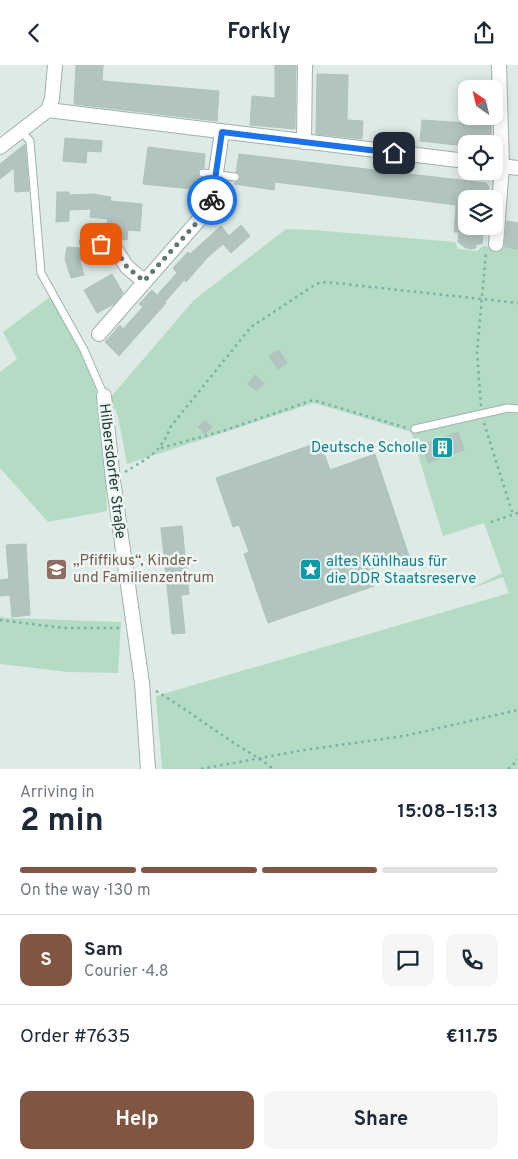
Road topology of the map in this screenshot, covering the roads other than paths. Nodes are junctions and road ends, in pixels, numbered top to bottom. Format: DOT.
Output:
graph roads {
  1 [pos="55,65"];
  2 [pos="305,65"];
  3 [pos="499,65"];
  4 [pos="48,110"];
  5 [pos="20,130"];
  6 [pos="222,132"];
  7 [pos="498,135"];
  8 [pos="304,142"];
  9 [pos="0,147"];
  10 [pos="458,160"];
  11 [pos="503,166"];
  12 [pos="518,168"];
  13 [pos="210,173"];
  14 [pos="235,177"];
  15 [pos="498,180"];
  16 [pos="87,242"];
  17 [pos="496,244"];
  18 [pos="144,281"];
  19 [pos="98,334"];
  20 [pos="104,396"];
  21 [pos="518,409"];
  22 [pos="415,429"];
  23 [pos="148,769"];
  1 -- 4 [label="street"];
  2 -- 8 [label="street"];
  3 -- 7 [label="street"];
  4 -- 5 [label="street"];
  4 -- 6 [label="street"];
  5 -- 9 [label="street"];
  5 -- 20 [label="lane, Hilbersdorfer Straße"];
  6 -- 8 [label="street"];
  6 -- 13 [label="street"];
  8 -- 10 [label="street"];
  11 -- 12 [label="street"];
  13 -- 14 [label="lane"];
  13 -- 18 [label="street"];
  15 -- 17 [label="street"];
  16 -- 18 [label="street"];
  18 -- 19 [label="street"];
  20 -- 23 [label="street, Hilbersdorfer Straße"];
  21 -- 22 [label="lane"];
}
